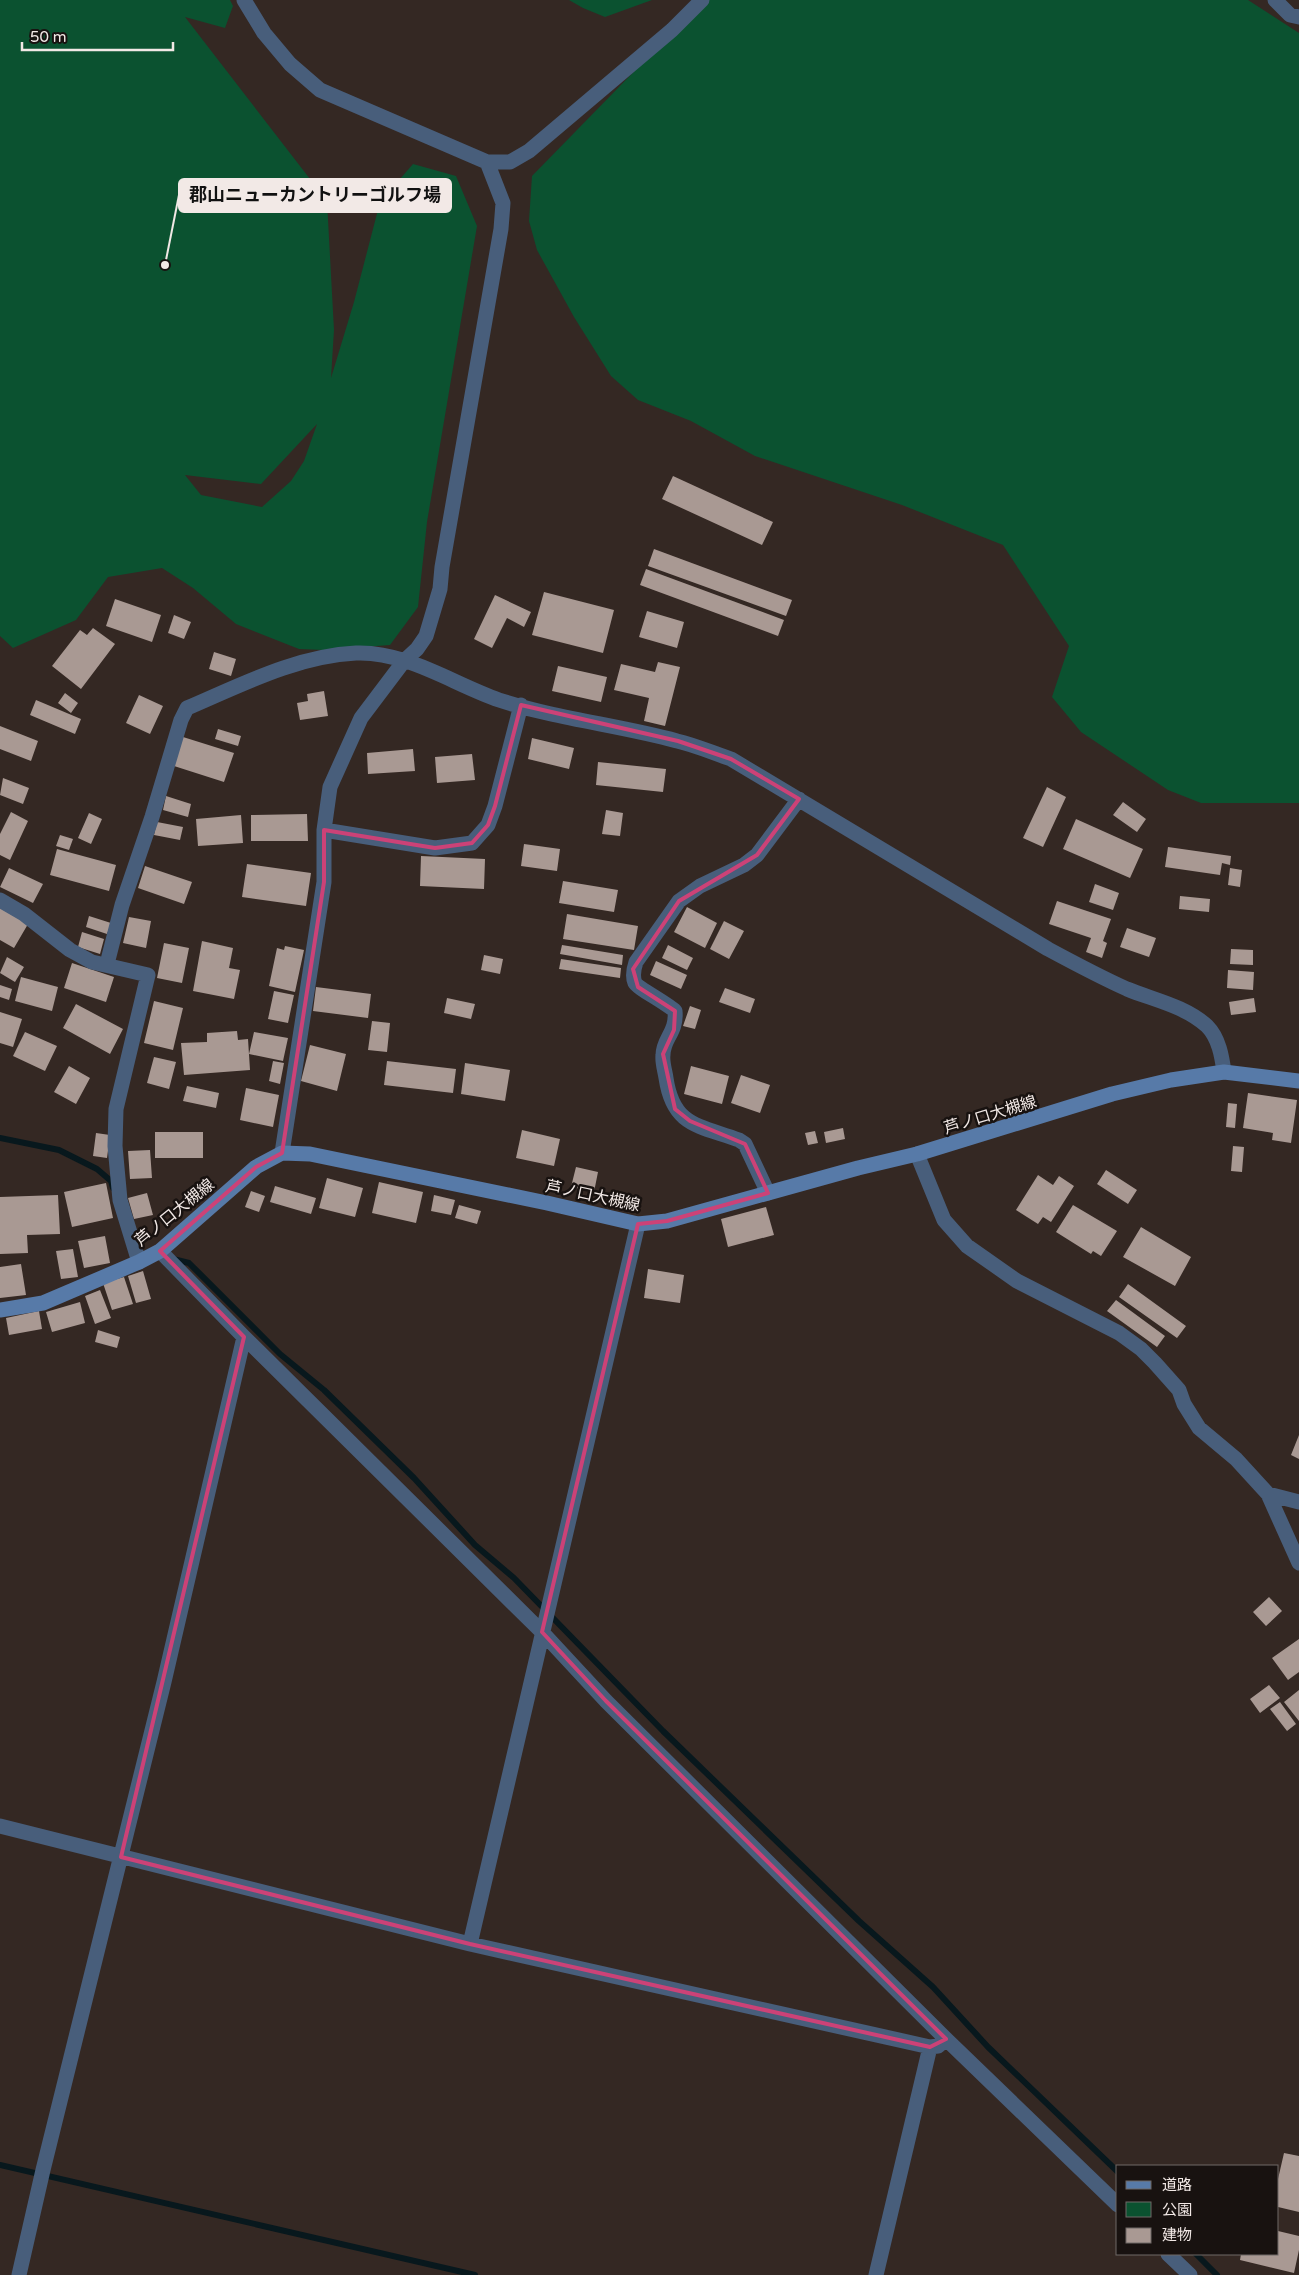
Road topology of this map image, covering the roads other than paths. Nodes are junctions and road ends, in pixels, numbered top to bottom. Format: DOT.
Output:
graph roads {
  1 [pos="244,0"];
  2 [pos="702,0"];
  3 [pos="1275,0"];
  4 [pos="1299,17"];
  5 [pos="487,162"];
  6 [pos="404,661"];
  7 [pos="521,705"];
  8 [pos="799,799"];
  9 [pos="324,830"];
  10 [pos="0,900"];
  11 [pos="107,964"];
  12 [pos="1224,1072"];
  13 [pos="1299,1081"];
  14 [pos="282,1153"];
  15 [pos="917,1154"];
  16 [pos="768,1193"];
  17 [pos="638,1224"];
  18 [pos="160,1250"];
  19 [pos="139,1262"];
  20 [pos="0,1310"];
  21 [pos="244,1338"];
  22 [pos="1268,1494"];
  23 [pos="1299,1502"];
  24 [pos="1299,1563"];
  25 [pos="542,1632"];
  26 [pos="0,1826"];
  27 [pos="121,1856"];
  28 [pos="470,1944"];
  29 [pos="946,2040"];
  30 [pos="930,2047"];
  31 [pos="1116,2203"];
  32 [pos="1169,2255"];
  33 [pos="18,2275"];
  34 [pos="876,2275"];
  35 [pos="1190,2275"];
  1 -- 5 [label="street"];
  2 -- 5 [label="street"];
  3 -- 4 [label="street"];
  5 -- 6 [label="street"];
  6 -- 7 [label="street"];
  6 -- 9 [label="street"];
  6 -- 11 [label="street"];
  7 -- 8 [label="street"];
  7 -- 9 [label="street"];
  8 -- 12 [label="street"];
  8 -- 16 [label="street"];
  9 -- 14 [label="street"];
  10 -- 11 [label="street"];
  11 -- 19 [label="street"];
  12 -- 13 [label="main road, 芦ノ口大槻線"];
  12 -- 15 [label="main road, 芦ノ口大槻線"];
  14 -- 17 [label="main road, 芦ノ口大槻線"];
  14 -- 18 [label="main road, 芦ノ口大槻線"];
  15 -- 16 [label="main road, 芦ノ口大槻線"];
  15 -- 22 [label="street"];
  16 -- 17 [label="main road, 芦ノ口大槻線"];
  17 -- 25 [label="street"];
  18 -- 19 [label="main road, 芦ノ口大槻線"];
  18 -- 21 [label="street"];
  19 -- 20 [label="main road, 芦ノ口大槻線"];
  21 -- 25 [label="street"];
  21 -- 27 [label="street"];
  22 -- 23 [label="street"];
  22 -- 24 [label="street"];
  25 -- 28 [label="street"];
  25 -- 29 [label="street"];
  26 -- 27 [label="street"];
  27 -- 28 [label="street"];
  27 -- 33 [label="street"];
  28 -- 30 [label="street"];
  29 -- 30 [label="street"];
  29 -- 31 [label="street"];
  30 -- 34 [label="street"];
  32 -- 35 [label="street"];
}
